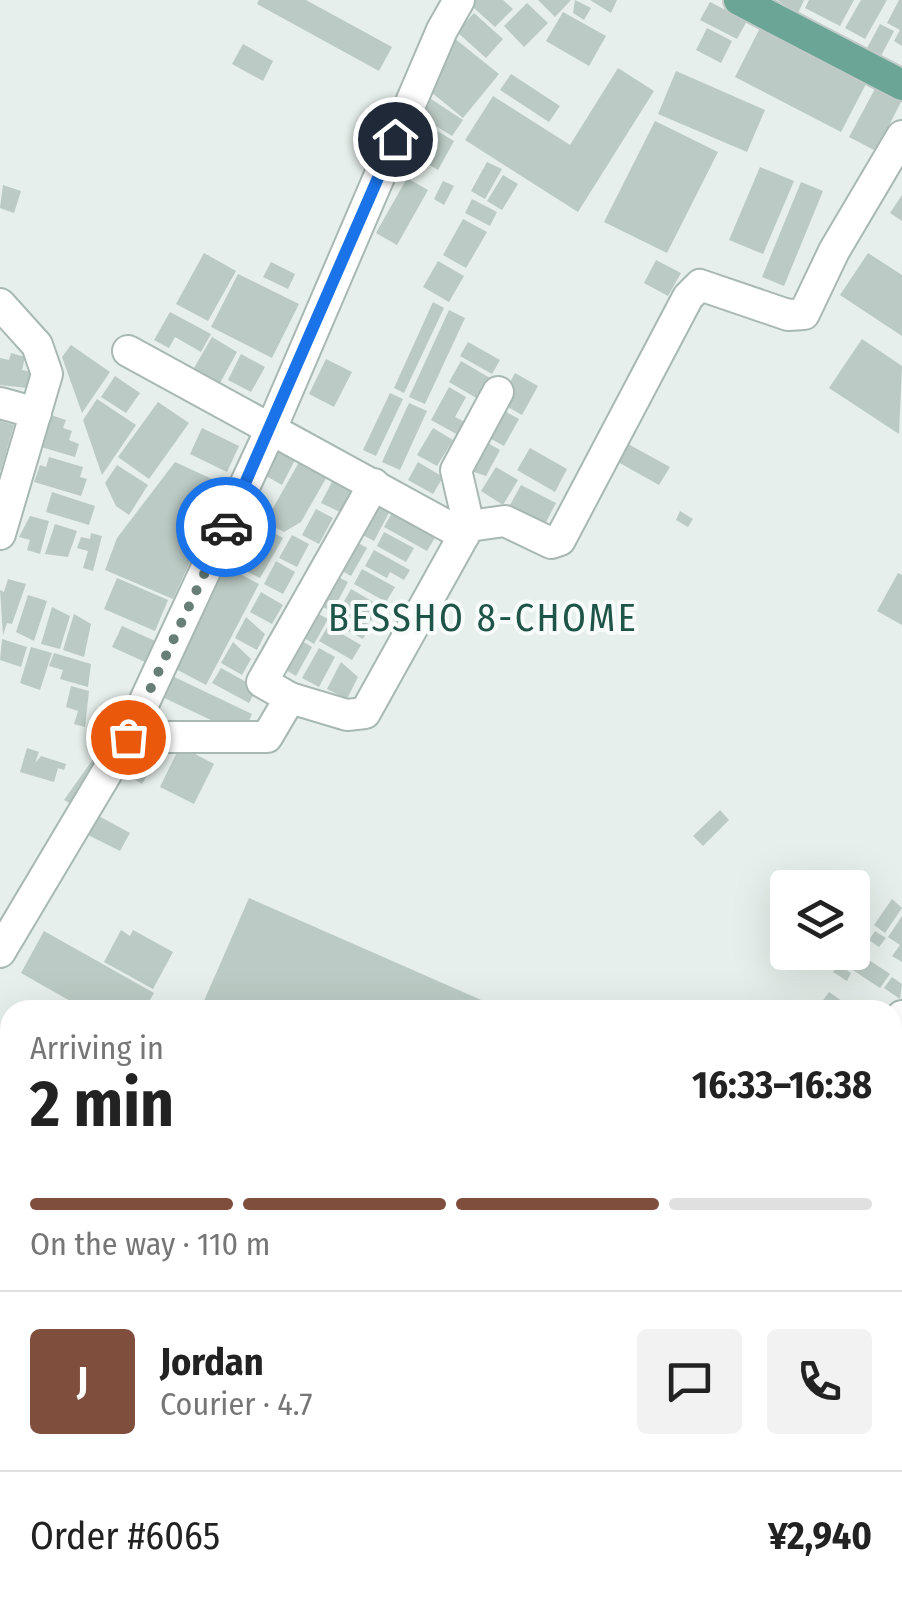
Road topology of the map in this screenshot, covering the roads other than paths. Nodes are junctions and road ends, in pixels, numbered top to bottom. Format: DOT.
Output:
graph roads {
  1 [pos="459,0"];
  2 [pos="740,0"];
  3 [pos="902,86"];
  4 [pos="902,136"];
  5 [pos="0,304"];
  6 [pos="128,351"];
  7 [pos="498,392"];
  8 [pos="0,403"];
  9 [pos="36,413"];
  10 [pos="272,430"];
  11 [pos="374,484"];
  12 [pos="466,530"];
  13 [pos="0,534"];
  14 [pos="290,698"];
  15 [pos="128,737"];
  16 [pos="0,952"];
  1 -- 10 [label="street"];
  2 -- 3 [label="main road"];
  4 -- 12 [label="street"];
  5 -- 9 [label="street"];
  6 -- 10 [label="street"];
  7 -- 12 [label="street"];
  8 -- 9 [label="street"];
  9 -- 13 [label="street"];
  10 -- 11 [label="street"];
  10 -- 15 [label="street"];
  11 -- 12 [label="street"];
  11 -- 14 [label="street"];
  12 -- 14 [label="street"];
  14 -- 15 [label="street"];
  15 -- 16 [label="street"];
}
